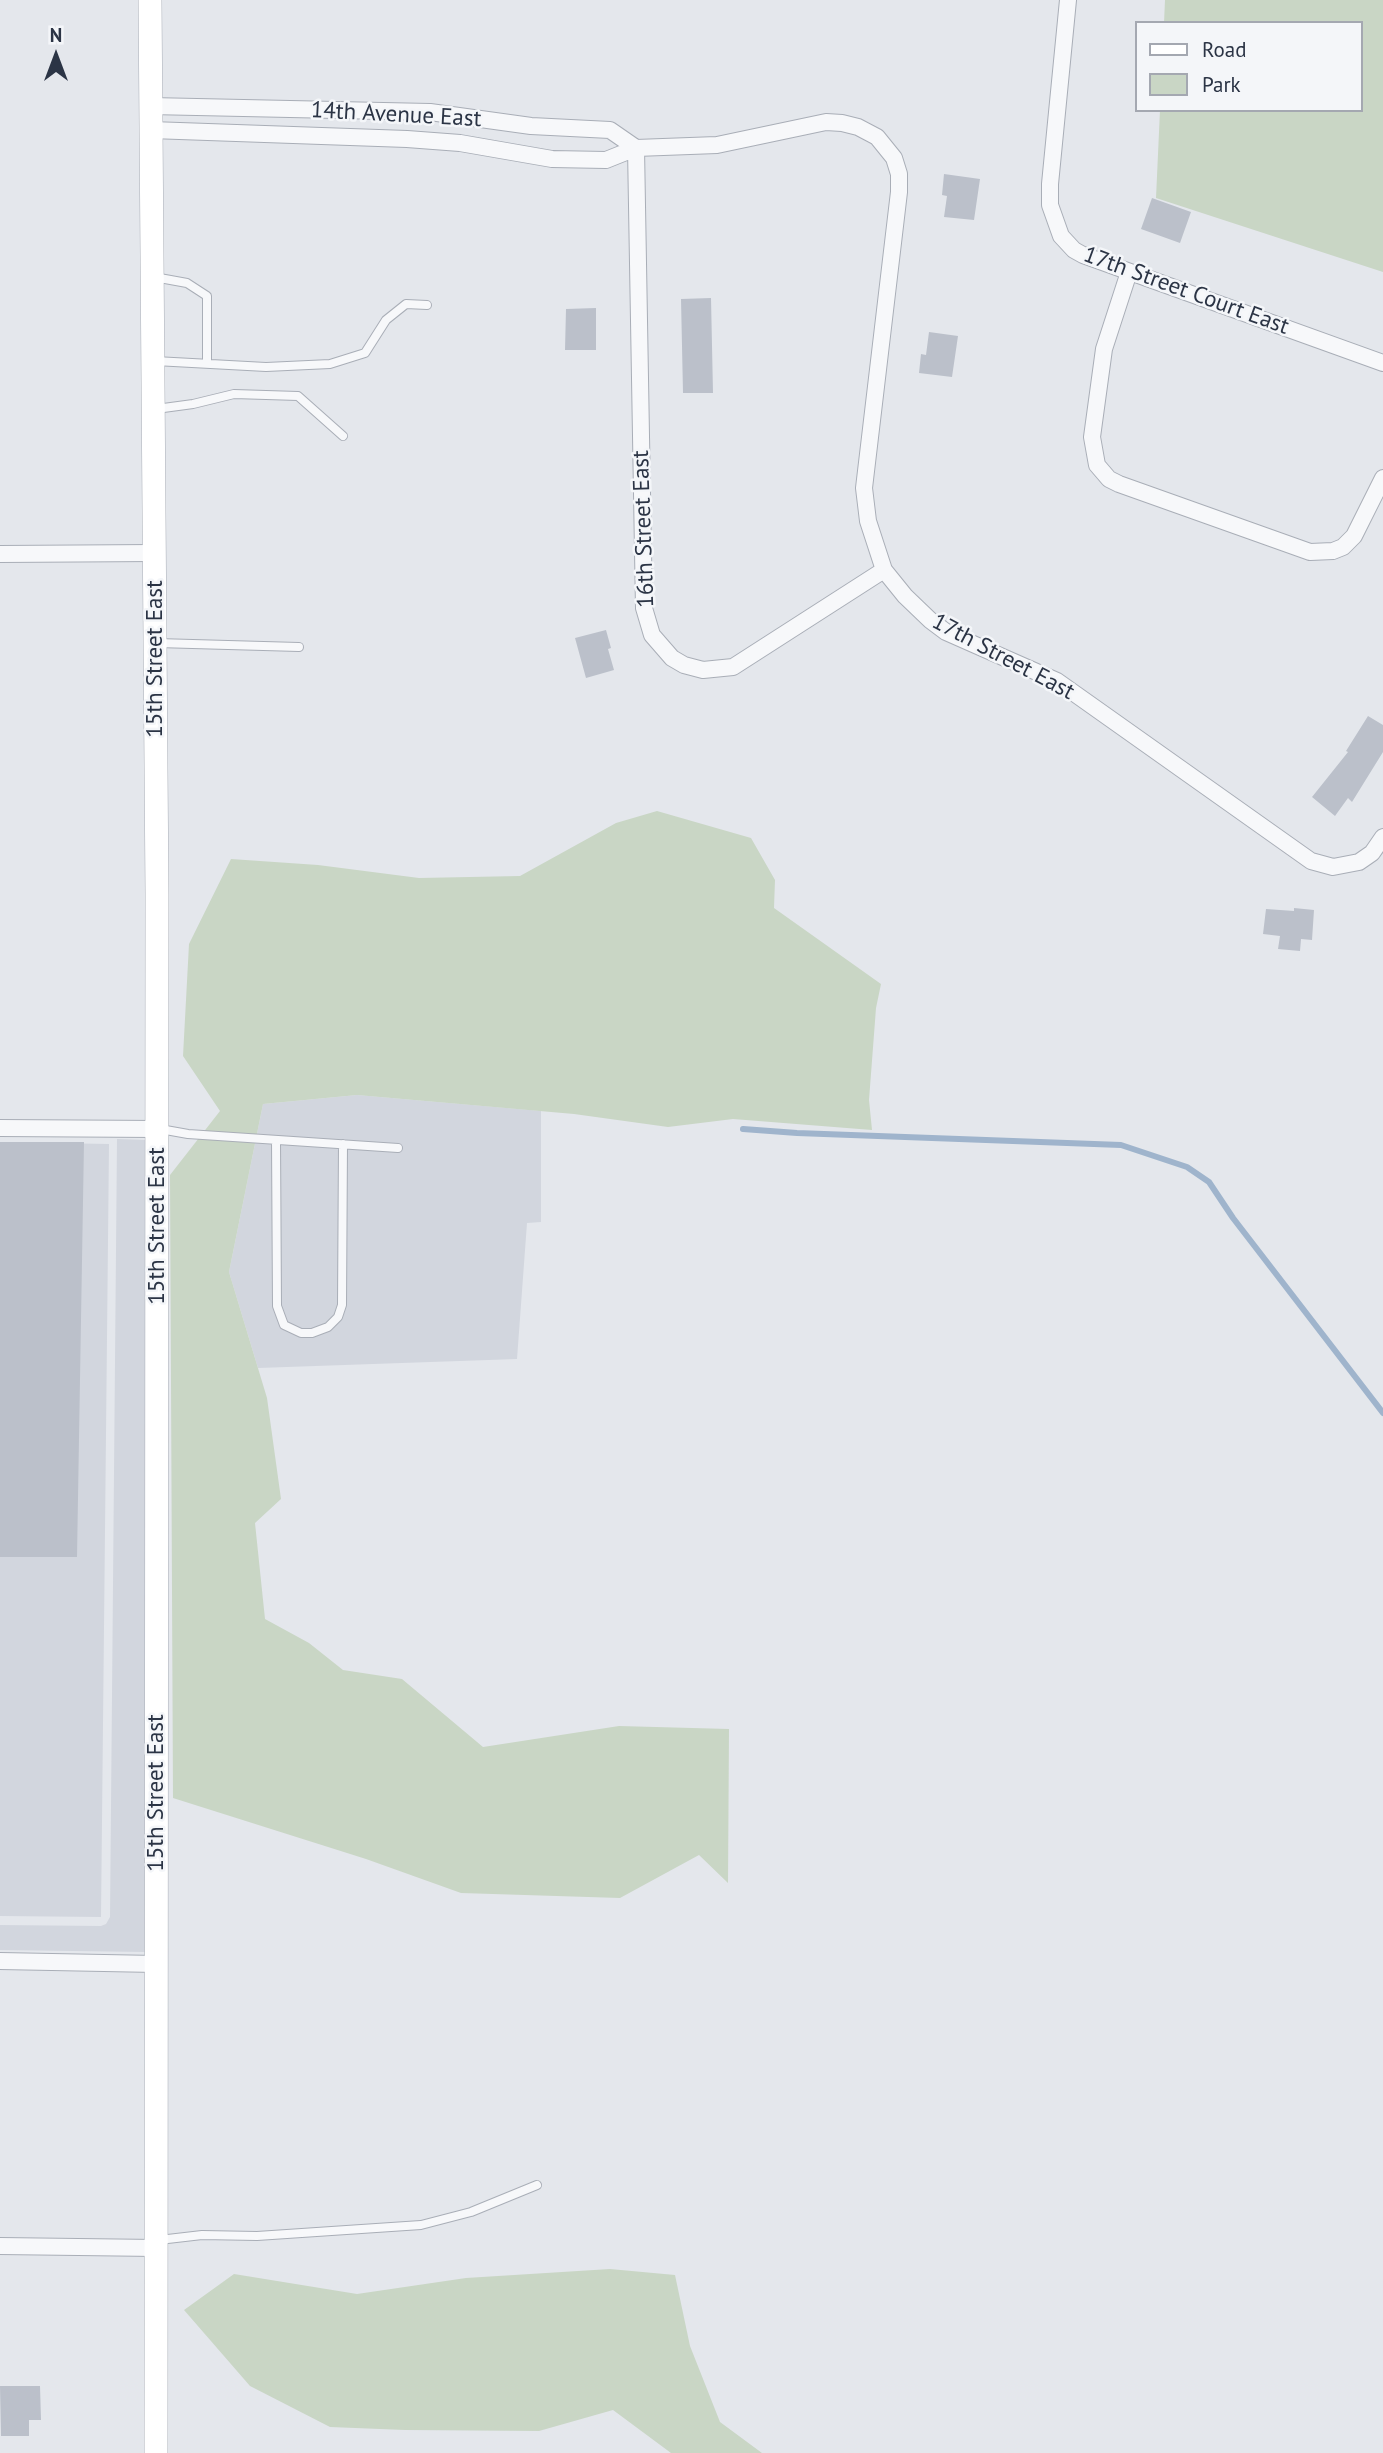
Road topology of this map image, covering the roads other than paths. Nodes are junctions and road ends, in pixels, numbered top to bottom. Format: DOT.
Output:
graph roads {
  1 [pos="150,0"];
  2 [pos="1069,0"];
  3 [pos="150,106"];
  4 [pos="151,130"];
  5 [pos="886,147"];
  6 [pos="636,148"];
  7 [pos="1129,272"];
  8 [pos="151,276"];
  9 [pos="427,304"];
  10 [pos="152,361"];
  11 [pos="207,362"];
  12 [pos="1383,363"];
  13 [pos="153,410"];
  14 [pos="343,436"];
  15 [pos="1383,478"];
  16 [pos="154,553"];
  17 [pos="0,554"];
  18 [pos="884,570"];
  19 [pos="154,643"];
  20 [pos="299,647"];
  21 [pos="1383,837"];
  22 [pos="0,1128"];
  23 [pos="157,1129"];
  24 [pos="276,1140"];
  25 [pos="344,1144"];
  26 [pos="398,1148"];
  27 [pos="0,1961"];
  28 [pos="156,1964"];
  29 [pos="537,2185"];
  30 [pos="156,2244"];
  31 [pos="0,2246"];
  32 [pos="156,2453"];
  1 -- 3 [label="main road, 15th Street East"];
  2 -- 7 [label="street, 17th Street Court East"];
  3 -- 4 [label="main road, 15th Street East"];
  3 -- 6 [label="street, 14th Avenue East"];
  4 -- 6 [label="street, 14th Avenue East"];
  4 -- 8 [label="main road, 15th Street East"];
  5 -- 6 [label="street, 14th Avenue East"];
  5 -- 18 [label="street, 17th Street East"];
  6 -- 18 [label="street, 16th Street East"];
  7 -- 12 [label="street, 17th Street Court East"];
  7 -- 15 [label="street"];
  8 -- 10 [label="main road, 15th Street East"];
  8 -- 11 [label="lane"];
  9 -- 11 [label="lane"];
  10 -- 11 [label="lane"];
  10 -- 13 [label="main road, 15th Street East"];
  13 -- 14 [label="lane"];
  13 -- 16 [label="main road, 15th Street East"];
  16 -- 17 [label="street"];
  16 -- 19 [label="main road, 15th Street East"];
  18 -- 21 [label="street, 17th Street East"];
  19 -- 20 [label="lane"];
  19 -- 23 [label="main road, 15th Street East"];
  22 -- 23 [label="street"];
  23 -- 24 [label="lane"];
  23 -- 28 [label="main road, 15th Street East"];
  24 -- 25 [label="lane"];
  24 -- 25 [label="lane"];
  25 -- 26 [label="lane"];
  27 -- 28 [label="street"];
  28 -- 30 [label="main road, 15th Street East"];
  29 -- 30 [label="lane"];
  30 -- 31 [label="street"];
  30 -- 32 [label="main road, 15th Street East"];
}
